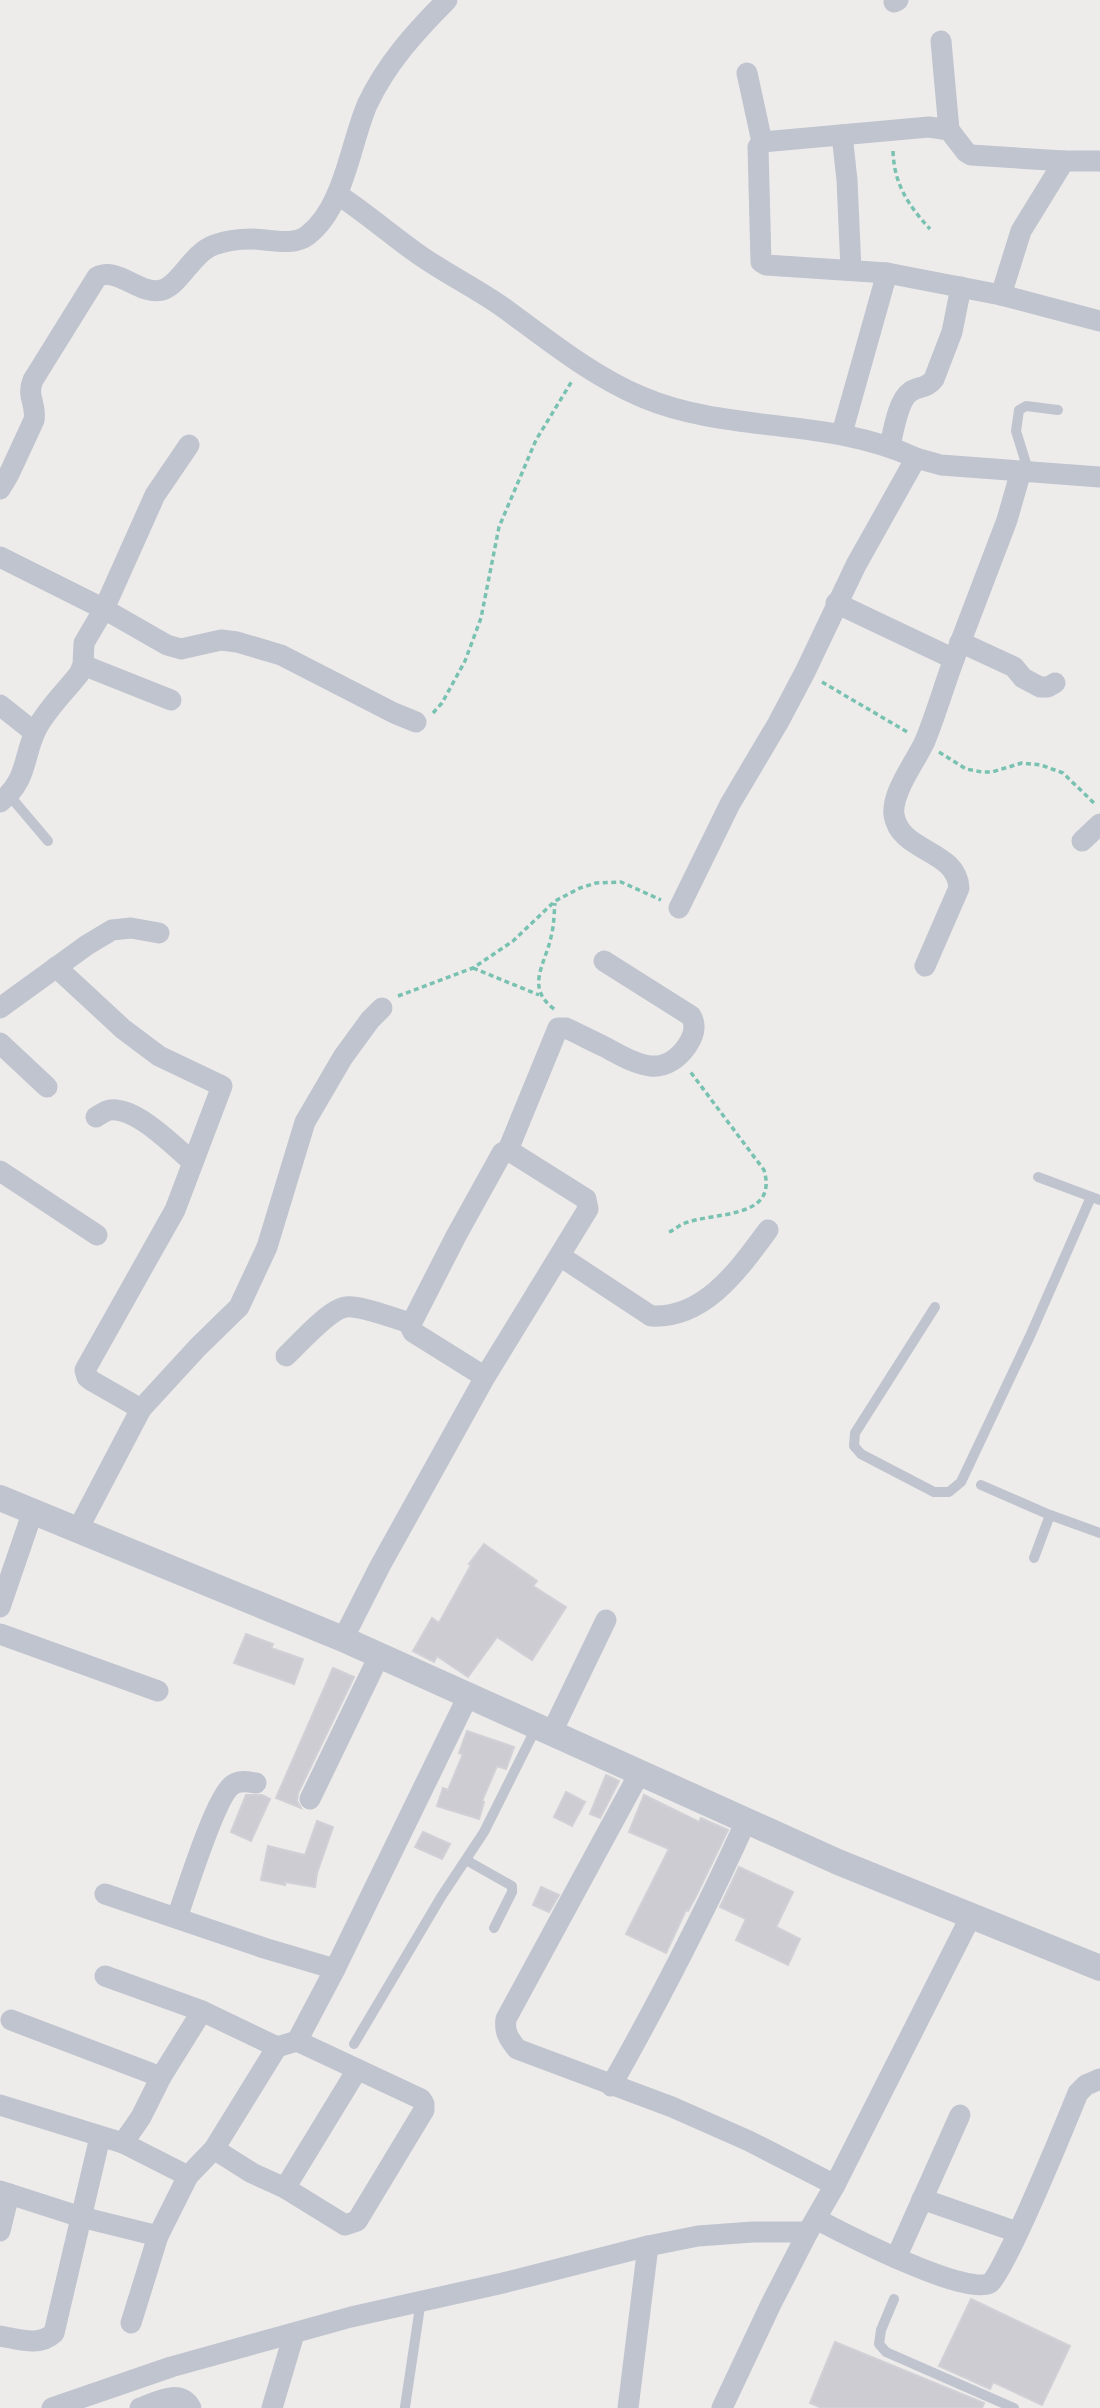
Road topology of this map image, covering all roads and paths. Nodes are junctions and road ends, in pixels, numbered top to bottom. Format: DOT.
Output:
graph roads {
  1 [pos="447,0"];
  2 [pos="941,41"];
  3 [pos="747,73"];
  4 [pos="949,130"];
  5 [pos="893,131"];
  6 [pos="842,135"];
  7 [pos="762,142"];
  8 [pos="1064,161"];
  9 [pos="1100,161"];
  10 [pos="337,194"];
  11 [pos="930,229"];
  12 [pos="851,270"];
  13 [pos="887,273"];
  14 [pos="961,287"];
  15 [pos="1001,295"];
  16 [pos="1100,321"];
  17 [pos="582,363"];
  18 [pos="1058,410"];
  19 [pos="842,433"];
  20 [pos="189,445"];
  21 [pos="890,446"];
  22 [pos="916,457"];
  23 [pos="1025,472"];
  24 [pos="1100,477"];
  25 [pos="0,489"];
  26 [pos="0,557"];
  27 [pos="836,603"];
  28 [pos="104,608"];
  29 [pos="957,651"];
  30 [pos="83,665"];
  31 [pos="805,672"];
  32 [pos="1055,683"];
  33 [pos="171,700"];
  34 [pos="0,705"];
  35 [pos="416,722"];
  36 [pos="34,732"];
  37 [pos="925,742"];
  38 [pos="4,798"];
  39 [pos="1100,808"];
  40 [pos="1100,824"];
  41 [pos="48,841"];
  42 [pos="1082,841"];
  43 [pos="555,901"];
  44 [pos="679,908"];
  45 [pos="159,933"];
  46 [pos="604,961"];
  47 [pos="925,966"];
  48 [pos="56,967"];
  49 [pos="473,968"];
  50 [pos="540,996"];
  51 [pos="0,1008"];
  52 [pos="382,1008"];
  53 [pos="557,1012"];
  54 [pos="0,1043"];
  55 [pos="680,1057"];
  56 [pos="47,1087"];
  57 [pos="96,1117"];
  58 [pos="508,1150"];
  59 [pos="193,1162"];
  60 [pos="0,1171"];
  61 [pos="1038,1177"];
  62 [pos="1096,1198"];
  63 [pos="768,1230"];
  64 [pos="669,1233"];
  65 [pos="97,1235"];
  66 [pos="560,1256"];
  67 [pos="935,1307"];
  68 [pos="411,1323"];
  69 [pos="286,1356"];
  70 [pos="485,1377"];
  71 [pos="141,1409"];
  72 [pos="981,1485"];
  73 [pos="0,1498"];
  74 [pos="33,1511"];
  75 [pos="1050,1515"];
  76 [pos="77,1531"];
  77 [pos="1100,1533"];
  78 [pos="1034,1558"];
  79 [pos="0,1607"];
  80 [pos="606,1620"];
  81 [pos="0,1634"];
  82 [pos="342,1639"];
  83 [pos="379,1656"];
  84 [pos="158,1691"];
  85 [pos="468,1696"];
  86 [pos="545,1729"];
  87 [pos="639,1774"];
  88 [pos="256,1783"];
  89 [pos="310,1800"];
  90 [pos="746,1821"];
  91 [pos="466,1860"];
  92 [pos="105,1894"];
  93 [pos="971,1916"];
  94 [pos="177,1918"];
  95 [pos="494,1928"];
  96 [pos="1100,1968"];
  97 [pos="335,1969"];
  98 [pos="105,1976"];
  99 [pos="202,2011"];
  100 [pos="11,2020"];
  101 [pos="287,2044"];
  102 [pos="354,2044"];
  103 [pos="357,2070"];
  104 [pos="160,2077"];
  105 [pos="1100,2079"];
  106 [pos="611,2086"];
  107 [pos="0,2105"];
  108 [pos="960,2115"];
  109 [pos="100,2137"];
  110 [pos="123,2143"];
  111 [pos="214,2149"];
  112 [pos="188,2176"];
  113 [pos="835,2185"];
  114 [pos="285,2188"];
  115 [pos="4,2193"];
  116 [pos="922,2199"];
  117 [pos="81,2217"];
  118 [pos="812,2226"];
  119 [pos="0,2231"];
  120 [pos="1017,2232"];
  121 [pos="158,2236"];
  122 [pos="648,2246"];
  123 [pos="896,2258"];
  124 [pos="894,2299"];
  125 [pos="421,2300"];
  126 [pos="131,2323"];
  127 [pos="294,2334"];
  128 [pos="0,2336"];
  129 [pos="405,2407"];
  130 [pos="52,2408"];
  131 [pos="140,2408"];
  132 [pos="191,2408"];
  133 [pos="272,2408"];
  134 [pos="628,2408"];
  135 [pos="722,2408"];
  136 [pos="1014,2408"];
  1 -- 10 [label="street"];
  2 -- 4 [label="street"];
  3 -- 7 [label="street"];
  4 -- 5 [label="street"];
  4 -- 8 [label="street"];
  5 -- 6 [label="street"];
  5 -- 11 [label="path"];
  6 -- 7 [label="street"];
  6 -- 12 [label="street"];
  7 -- 12 [label="street"];
  8 -- 9 [label="street"];
  8 -- 15 [label="street"];
  10 -- 17 [label="street"];
  10 -- 25 [label="street"];
  12 -- 13 [label="street"];
  13 -- 14 [label="street"];
  13 -- 19 [label="street"];
  14 -- 15 [label="street"];
  14 -- 21 [label="street"];
  15 -- 16 [label="street"];
  17 -- 19 [label="street"];
  17 -- 35 [label="path"];
  18 -- 23 [label="lane"];
  19 -- 21 [label="street"];
  20 -- 28 [label="street"];
  21 -- 22 [label="street"];
  22 -- 23 [label="street"];
  22 -- 27 [label="street"];
  23 -- 24 [label="street"];
  23 -- 29 [label="street"];
  26 -- 28 [label="street"];
  27 -- 29 [label="street"];
  27 -- 31 [label="street"];
  28 -- 30 [label="street"];
  28 -- 35 [label="street"];
  29 -- 32 [label="street"];
  29 -- 37 [label="street"];
  30 -- 33 [label="street"];
  30 -- 36 [label="street"];
  31 -- 37 [label="path"];
  31 -- 44 [label="street"];
  34 -- 36 [label="street"];
  36 -- 38 [label="street"];
  37 -- 39 [label="path"];
  37 -- 47 [label="street"];
  38 -- 41 [label="lane"];
  40 -- 42 [label="street"];
  43 -- 44 [label="path"];
  43 -- 49 [label="path"];
  43 -- 50 [label="path"];
  45 -- 48 [label="street"];
  46 -- 55 [label="street"];
  48 -- 51 [label="street"];
  48 -- 59 [label="street"];
  49 -- 50 [label="path"];
  49 -- 52 [label="path"];
  50 -- 53 [label="path"];
  52 -- 71 [label="street"];
  54 -- 56 [label="street"];
  55 -- 58 [label="street"];
  55 -- 64 [label="path"];
  57 -- 59 [label="street"];
  58 -- 66 [label="street"];
  58 -- 68 [label="street"];
  59 -- 71 [label="street"];
  60 -- 65 [label="street"];
  61 -- 62 [label="lane"];
  62 -- 67 [label="lane"];
  63 -- 66 [label="street"];
  66 -- 70 [label="street"];
  68 -- 69 [label="street"];
  68 -- 70 [label="street"];
  70 -- 82 [label="street"];
  71 -- 76 [label="street"];
  72 -- 75 [label="lane"];
  73 -- 74 [label="street"];
  74 -- 76 [label="street"];
  74 -- 79 [label="street"];
  75 -- 77 [label="lane"];
  75 -- 78 [label="lane"];
  76 -- 82 [label="street"];
  80 -- 86 [label="street"];
  81 -- 84 [label="street"];
  82 -- 83 [label="street"];
  83 -- 85 [label="street"];
  83 -- 89 [label="street"];
  85 -- 86 [label="street"];
  85 -- 97 [label="street"];
  86 -- 87 [label="street"];
  86 -- 91 [label="lane"];
  87 -- 90 [label="street"];
  87 -- 106 [label="street"];
  88 -- 94 [label="street"];
  90 -- 93 [label="street"];
  90 -- 106 [label="street"];
  91 -- 95 [label="lane"];
  91 -- 102 [label="lane"];
  92 -- 94 [label="street"];
  93 -- 96 [label="street"];
  93 -- 113 [label="street"];
  94 -- 97 [label="street"];
  97 -- 101 [label="street"];
  98 -- 99 [label="street"];
  99 -- 101 [label="street"];
  99 -- 104 [label="street"];
  100 -- 104 [label="street"];
  101 -- 103 [label="street"];
  101 -- 111 [label="street"];
  103 -- 114 [label="street"];
  103 -- 114 [label="street"];
  104 -- 110 [label="street"];
  105 -- 120 [label="street"];
  106 -- 113 [label="street"];
  107 -- 109 [label="street"];
  108 -- 116 [label="street"];
  109 -- 110 [label="street"];
  109 -- 117 [label="street"];
  110 -- 112 [label="street"];
  111 -- 112 [label="street"];
  111 -- 114 [label="street"];
  112 -- 121 [label="street"];
  113 -- 118 [label="street"];
  115 -- 117 [label="street"];
  115 -- 119 [label="street"];
  116 -- 120 [label="street"];
  116 -- 123 [label="street"];
  117 -- 121 [label="street"];
  117 -- 128 [label="street"];
  118 -- 122 [label="street"];
  118 -- 123 [label="street"];
  118 -- 135 [label="street"];
  120 -- 123 [label="street"];
  121 -- 126 [label="street"];
  122 -- 125 [label="street"];
  122 -- 134 [label="street"];
  124 -- 136 [label="lane"];
  125 -- 127 [label="street"];
  125 -- 129 [label="lane"];
  127 -- 130 [label="street"];
  127 -- 133 [label="street"];
  131 -- 132 [label="street"];
}
